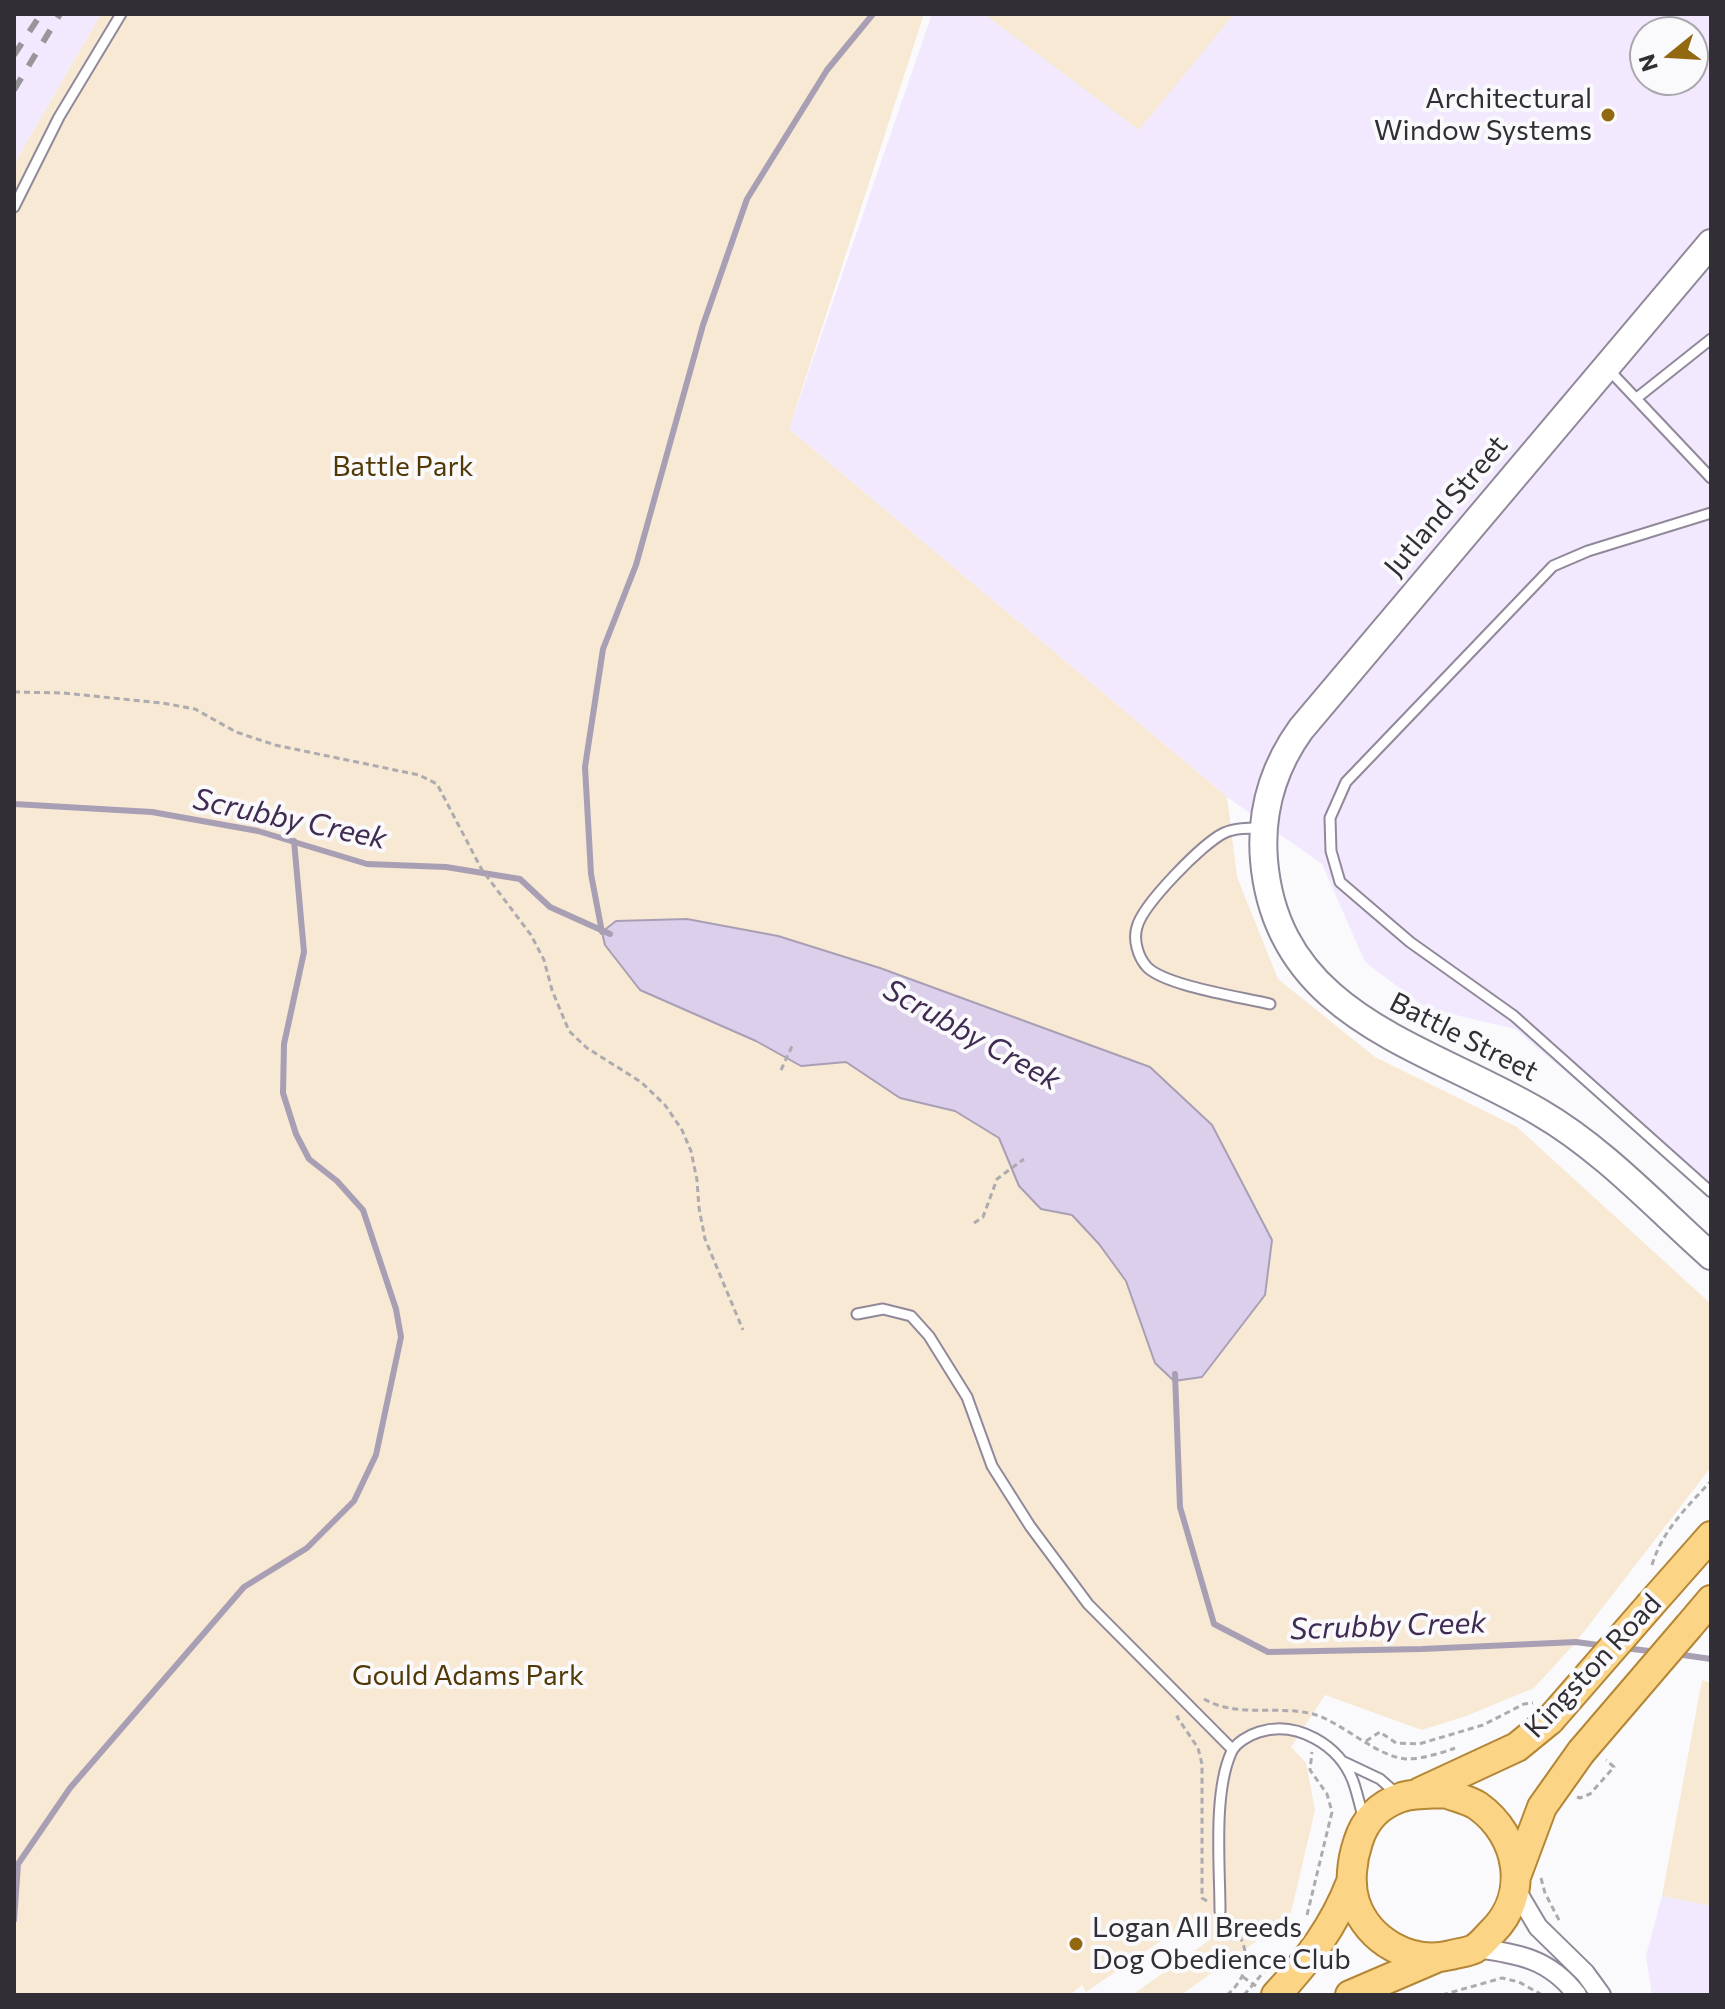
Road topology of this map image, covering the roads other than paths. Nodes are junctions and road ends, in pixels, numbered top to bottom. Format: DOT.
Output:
graph roads {
  1 [pos="121,14"];
  2 [pos="14,207"];
  3 [pos="1711,243"];
  4 [pos="1711,339"];
  5 [pos="1605,366"];
  6 [pos="1638,397"];
  7 [pos="1711,478"];
  8 [pos="1711,513"];
  9 [pos="1264,827"];
  10 [pos="1270,1004"];
  11 [pos="1711,1192"];
  12 [pos="1711,1256"];
  13 [pos="857,1314"];
  14 [pos="1711,1536"];
  15 [pos="1711,1600"];
  16 [pos="1232,1749"];
  17 [pos="1342,1761"];
  18 [pos="1409,1796"];
  19 [pos="1364,1822"];
  20 [pos="1524,1878"];
  21 [pos="1351,1882"];
  22 [pos="1220,1911"];
  23 [pos="1475,1948"];
  24 [pos="1434,1959"];
  25 [pos="1264,1989"];
  26 [pos="1350,1995"];
  27 [pos="1577,1995"];
  28 [pos="1601,1995"];
  1 -- 2 [label="lane"];
  3 -- 5 [label="street, Jutland Street"];
  4 -- 6 [label="lane"];
  5 -- 6 [label="lane"];
  5 -- 9 [label="street, Jutland Street"];
  6 -- 7 [label="lane"];
  8 -- 11 [label="lane"];
  9 -- 10 [label="lane"];
  9 -- 12 [label="street, Battle Street"];
  13 -- 16 [label="lane"];
  14 -- 18 [label="main road, Kingston Road, bridge"];
  15 -- 20 [label="main road, Kingston Road, bridge"];
  16 -- 17 [label="lane"];
  16 -- 22 [label="lane"];
  17 -- 18 [label="lane"];
  17 -- 19 [label="lane"];
  18 -- 19 [label="main road"];
  18 -- 20 [label="main road"];
  19 -- 21 [label="main road"];
  20 -- 23 [label="main road"];
  20 -- 28 [label="street"];
  21 -- 24 [label="main road"];
  21 -- 25 [label="main road"];
  23 -- 24 [label="main road"];
  23 -- 27 [label="street"];
  24 -- 26 [label="main road"];
}
